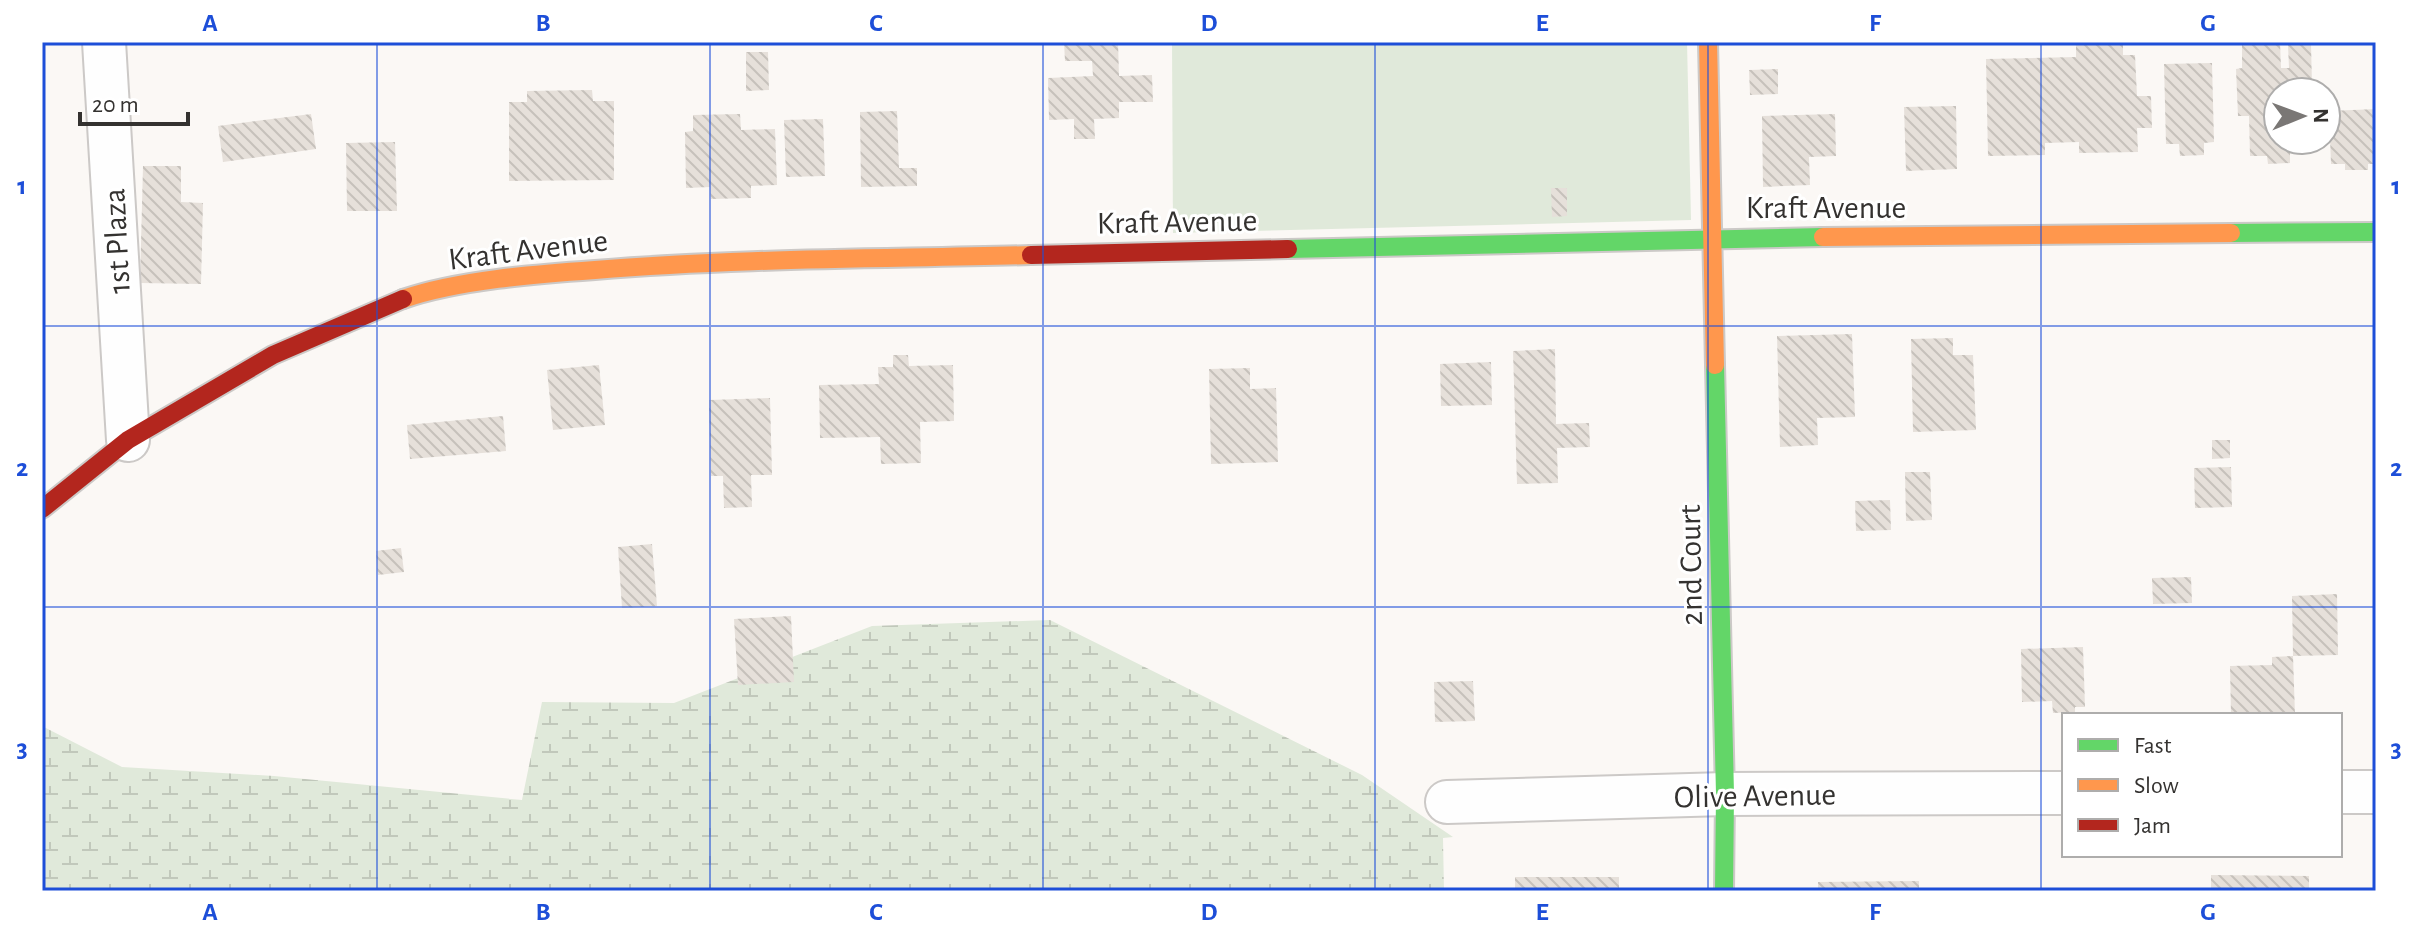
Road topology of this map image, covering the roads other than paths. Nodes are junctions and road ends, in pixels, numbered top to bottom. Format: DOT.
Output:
graph roads {
  1 [pos="104,42"];
  2 [pos="1708,42"];
  3 [pos="2376,232"];
  4 [pos="1713,238"];
  5 [pos="128,440"];
  6 [pos="42,509"];
  7 [pos="2342,792"];
  8 [pos="2376,792"];
  9 [pos="2062,793"];
  10 [pos="1725,794"];
  11 [pos="1447,802"];
  12 [pos="1724,891"];
  1 -- 5 [label="street, 1st Plaza"];
  2 -- 4 [label="street, 2nd Court"];
  3 -- 4 [label="street, Kraft Avenue"];
  4 -- 5 [label="street, Kraft Avenue"];
  4 -- 10 [label="street, 2nd Court"];
  5 -- 6 [label="street, Kraft Avenue"];
  7 -- 8 [label="street"];
  9 -- 10 [label="street, Olive Avenue"];
  10 -- 11 [label="street, Olive Avenue"];
  10 -- 12 [label="street, 2nd Court"];
}
